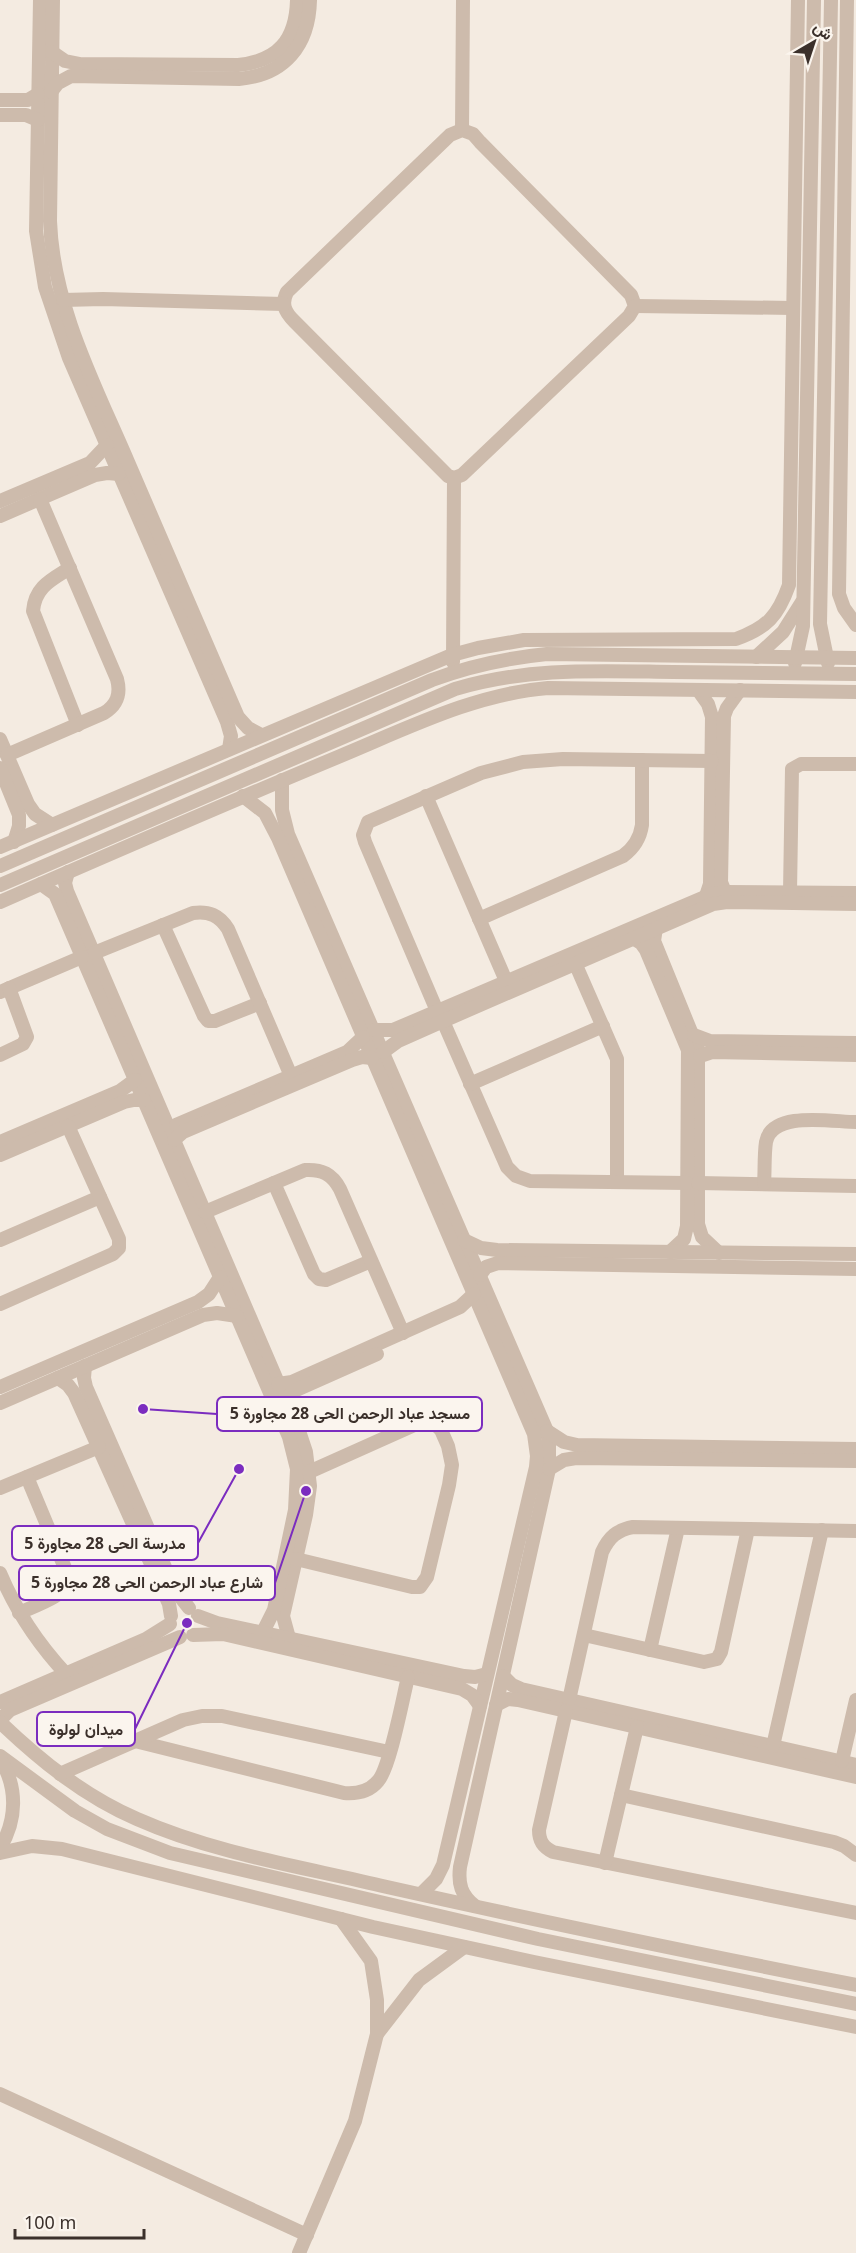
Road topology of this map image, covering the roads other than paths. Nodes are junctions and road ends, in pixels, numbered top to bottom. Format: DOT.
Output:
graph roads {
  1 [pos="40,0"];
  2 [pos="53,0"];
  3 [pos="297,0"];
  4 [pos="310,0"];
  5 [pos="463,0"];
  6 [pos="798,0"];
  7 [pos="814,0"];
  8 [pos="831,0"];
  9 [pos="847,0"];
  10 [pos="52,52"];
  11 [pos="99,70"];
  12 [pos="45,93"];
  13 [pos="0,100"];
  14 [pos="0,115"];
  15 [pos="38,120"];
  16 [pos="462,130"];
  17 [pos="808,296"];
  18 [pos="63,300"];
  19 [pos="284,304"];
  20 [pos="635,306"];
  21 [pos="793,308"];
  22 [pos="826,309"];
  23 [pos="849,309"];
  24 [pos="808,320"];
  25 [pos="107,445"];
  26 [pos="119,474"];
  27 [pos="454,478"];
  28 [pos="40,499"];
  29 [pos="0,501"];
  30 [pos="0,516"];
  31 [pos="822,534"];
  32 [pos="789,535"];
  33 [pos="805,535"];
  34 [pos="840,536"];
  35 [pos="70,568"];
  36 [pos="803,600"];
  37 [pos="820,624"];
  38 [pos="856,625"];
  39 [pos="803,626"];
  40 [pos="452,655"];
  41 [pos="756,657"];
  42 [pos="797,657"];
  43 [pos="826,657"];
  44 [pos="856,658"];
  45 [pos="454,672"];
  46 [pos="790,673"];
  47 [pos="833,673"];
  48 [pos="856,674"];
  49 [pos="455,689"];
  50 [pos="698,690"];
  51 [pos="740,690"];
  52 [pos="856,692"];
  53 [pos="78,724"];
  54 [pos="261,735"];
  55 [pos="0,739"];
  56 [pos="246,742"];
  57 [pos="229,749"];
  58 [pos="7,755"];
  59 [pos="253,757"];
  60 [pos="642,760"];
  61 [pos="712,761"];
  62 [pos="856,765"];
  63 [pos="0,768"];
  64 [pos="282,780"];
  65 [pos="243,796"];
  66 [pos="426,796"];
  67 [pos="52,825"];
  68 [pos="14,842"];
  69 [pos="0,847"];
  70 [pos="0,867"];
  71 [pos="68,872"];
  72 [pos="41,884"];
  73 [pos="0,885"];
  74 [pos="725,892"];
  75 [pos="790,892"];
  76 [pos="856,893"];
  77 [pos="706,896"];
  78 [pos="828,898"];
  79 [pos="0,902"];
  80 [pos="856,904"];
  81 [pos="479,919"];
  82 [pos="164,925"];
  83 [pos="656,928"];
  84 [pos="633,938"];
  85 [pos="88,955"];
  86 [pos="575,963"];
  87 [pos="506,981"];
  88 [pos="4,990"];
  89 [pos="260,1003"];
  90 [pos="440,1016"];
  91 [pos="603,1026"];
  92 [pos="402,1033"];
  93 [pos="369,1034"];
  94 [pos="694,1035"];
  95 [pos="856,1043"];
  96 [pos="0,1054"];
  97 [pos="378,1055"];
  98 [pos="856,1055"];
  99 [pos="700,1056"];
  100 [pos="291,1076"];
  101 [pos="135,1080"];
  102 [pos="470,1084"];
  103 [pos="144,1100"];
  104 [pos="856,1122"];
  105 [pos="167,1125"];
  106 [pos="408,1125"];
  107 [pos="68,1126"];
  108 [pos="174,1140"];
  109 [pos="0,1142"];
  110 [pos="0,1155"];
  111 [pos="617,1182"];
  112 [pos="274,1183"];
  113 [pos="693,1183"];
  114 [pos="764,1184"];
  115 [pos="856,1186"];
  116 [pos="100,1197"];
  117 [pos="205,1212"];
  118 [pos="464,1239"];
  119 [pos="0,1240"];
  120 [pos="670,1252"];
  121 [pos="719,1253"];
  122 [pos="856,1254"];
  123 [pos="371,1261"];
  124 [pos="856,1269"];
  125 [pos="480,1275"];
  126 [pos="220,1277"];
  127 [pos="474,1294"];
  128 [pos="0,1304"];
  129 [pos="482,1313"];
  130 [pos="237,1316"];
  131 [pos="403,1333"];
  132 [pos="86,1366"];
  133 [pos="58,1378"];
  134 [pos="279,1384"];
  135 [pos="0,1387"];
  136 [pos="285,1399"];
  137 [pos="0,1403"];
  138 [pos="547,1431"];
  139 [pos="99,1448"];
  140 [pos="856,1449"];
  141 [pos="856,1461"];
  142 [pos="549,1469"];
  143 [pos="309,1472"];
  144 [pos="27,1477"];
  145 [pos="0,1488"];
  146 [pos="678,1528"];
  147 [pos="748,1529"];
  148 [pos="822,1530"];
  149 [pos="856,1531"];
  150 [pos="527,1536"];
  151 [pos="296,1559"];
  152 [pos="0,1573"];
  153 [pos="194,1612"];
  154 [pos="19,1613"];
  155 [pos="170,1620"];
  156 [pos="263,1632"];
  157 [pos="584,1635"];
  158 [pos="187,1636"];
  159 [pos="289,1638"];
  160 [pos="650,1650"];
  161 [pos="66,1674"];
  162 [pos="487,1674"];
  163 [pos="503,1676"];
  164 [pos="408,1677"];
  165 [pos="519,1694"];
  166 [pos="856,1700"];
  167 [pos="0,1702"];
  168 [pos="496,1705"];
  169 [pos="568,1705"];
  170 [pos="480,1706"];
  171 [pos="0,1721"];
  172 [pos="637,1727"];
  173 [pos="135,1741"];
  174 [pos="773,1746"];
  175 [pos="389,1752"];
  176 [pos="0,1757"];
  177 [pos="842,1761"];
  178 [pos="856,1765"];
  179 [pos="60,1774"];
  180 [pos="856,1777"];
  181 [pos="621,1795"];
  182 [pos="0,1848"];
  183 [pos="0,1853"];
  184 [pos="170,1853"];
  185 [pos="856,1856"];
  186 [pos="605,1863"];
  187 [pos="305,1868"];
  188 [pos="167,1875"];
  189 [pos="300,1885"];
  190 [pos="421,1894"];
  191 [pos="475,1906"];
  192 [pos="856,1913"];
  193 [pos="341,1919"];
  194 [pos="464,1947"];
  195 [pos="856,1985"];
  196 [pos="856,2004"];
  197 [pos="856,2027"];
  198 [pos="377,2034"];
  199 [pos="0,2094"];
  200 [pos="307,2235"];
  201 [pos="299,2253"];
  1 -- 12 [label="street"];
  2 -- 10 [label="street"];
  3 -- 11 [label="street"];
  4 -- 11 [label="street"];
  5 -- 16 [label="street"];
  6 -- 21 [label="street"];
  7 -- 17 [label="street"];
  8 -- 22 [label="street"];
  9 -- 23 [label="street"];
  10 -- 11 [label="street"];
  10 -- 12 [label="street"];
  11 -- 12 [label="street"];
  12 -- 13 [label="street"];
  12 -- 15 [label="street"];
  12 -- 18 [label="street"];
  14 -- 15 [label="street"];
  15 -- 25 [label="street"];
  16 -- 19 [label="street"];
  16 -- 20 [label="street"];
  17 -- 21 [label="street"];
  17 -- 24 [label="street"];
  18 -- 19 [label="street"];
  18 -- 54 [label="street"];
  19 -- 27 [label="street"];
  20 -- 21 [label="street"];
  20 -- 27 [label="street"];
  21 -- 24 [label="street"];
  21 -- 32 [label="street"];
  22 -- 23 [label="street"];
  22 -- 31 [label="street"];
  23 -- 34 [label="street"];
  24 -- 33 [label="street"];
  25 -- 26 [label="street"];
  25 -- 29 [label="street"];
  26 -- 28 [label="street"];
  26 -- 57 [label="street"];
  27 -- 40 [label="street"];
  28 -- 30 [label="street"];
  28 -- 35 [label="street"];
  31 -- 34 [label="street"];
  31 -- 37 [label="street"];
  32 -- 33 [label="street"];
  32 -- 40 [label="street"];
  33 -- 36 [label="street"];
  34 -- 38 [label="street"];
  35 -- 53 [label="street"];
  35 -- 53 [label="street"];
  36 -- 39 [label="street"];
  36 -- 41 [label="street"];
  37 -- 39 [label="street"];
  37 -- 43 [label="street"];
  39 -- 42 [label="street"];
  40 -- 45 [label="street"];
  40 -- 54 [label="street"];
  41 -- 42 [label="street"];
  41 -- 45 [label="street"];
  42 -- 43 [label="street"];
  42 -- 46 [label="street"];
  43 -- 44 [label="street"];
  43 -- 47 [label="street"];
  45 -- 49 [label="street"];
  45 -- 59 [label="street"];
  46 -- 47 [label="street"];
  46 -- 49 [label="street"];
  47 -- 48 [label="street"];
  49 -- 73 [label="street"];
  50 -- 51 [label="street"];
  50 -- 61 [label="street"];
  50 -- 64 [label="street"];
  51 -- 52 [label="street"];
  51 -- 74 [label="street"];
  53 -- 58 [label="street"];
  54 -- 56 [label="street"];
  55 -- 58 [label="street"];
  56 -- 57 [label="street"];
  56 -- 59 [label="street"];
  57 -- 67 [label="street"];
  58 -- 67 [label="street"];
  59 -- 70 [label="street"];
  60 -- 61 [label="street"];
  60 -- 66 [label="street"];
  60 -- 81 [label="street"];
  61 -- 77 [label="street"];
  62 -- 75 [label="street"];
  63 -- 68 [label="street"];
  64 -- 65 [label="street"];
  64 -- 93 [label="street"];
  65 -- 71 [label="street"];
  65 -- 93 [label="street"];
  66 -- 81 [label="street"];
  66 -- 90 [label="street"];
  67 -- 68 [label="street"];
  68 -- 69 [label="street"];
  71 -- 72 [label="street"];
  71 -- 85 [label="street"];
  72 -- 79 [label="street"];
  72 -- 85 [label="street"];
  74 -- 75 [label="street"];
  74 -- 77 [label="street"];
  75 -- 78 [label="street"];
  76 -- 78 [label="street"];
  77 -- 87 [label="street"];
  78 -- 80 [label="street"];
  78 -- 83 [label="street"];
  81 -- 87 [label="street"];
  82 -- 85 [label="street"];
  82 -- 89 [label="street"];
  82 -- 89 [label="street"];
  83 -- 84 [label="street"];
  83 -- 94 [label="street"];
  84 -- 86 [label="street"];
  84 -- 113 [label="street"];
  85 -- 88 [label="street"];
  85 -- 101 [label="street"];
  85 -- 105 [label="street"];
  86 -- 90 [label="street"];
  86 -- 91 [label="street"];
  87 -- 90 [label="street"];
  88 -- 96 [label="street"];
  89 -- 100 [label="street"];
  90 -- 92 [label="street"];
  90 -- 102 [label="street"];
  91 -- 102 [label="street"];
  91 -- 111 [label="street"];
  92 -- 93 [label="street"];
  92 -- 97 [label="street"];
  93 -- 97 [label="street"];
  93 -- 100 [label="street"];
  94 -- 95 [label="street"];
  94 -- 99 [label="street"];
  97 -- 106 [label="street"];
  97 -- 108 [label="street"];
  98 -- 99 [label="street"];
  99 -- 113 [label="street"];
  100 -- 105 [label="street"];
  101 -- 103 [label="street"];
  101 -- 109 [label="street"];
  102 -- 111 [label="street"];
  103 -- 107 [label="street"];
  103 -- 126 [label="street"];
  104 -- 114 [label="street"];
  105 -- 108 [label="street"];
  106 -- 118 [label="street"];
  106 -- 127 [label="street"];
  107 -- 110 [label="street"];
  107 -- 116 [label="street"];
  108 -- 117 [label="street"];
  111 -- 113 [label="street"];
  112 -- 117 [label="street"];
  112 -- 123 [label="street"];
  112 -- 123 [label="street"];
  113 -- 114 [label="street"];
  113 -- 120 [label="street"];
  113 -- 121 [label="street"];
  114 -- 115 [label="street"];
  116 -- 119 [label="street"];
  116 -- 128 [label="street"];
  117 -- 134 [label="street"];
  118 -- 120 [label="street"];
  118 -- 125 [label="street"];
  120 -- 121 [label="street"];
  121 -- 122 [label="street"];
  123 -- 131 [label="street"];
  124 -- 125 [label="street"];
  125 -- 138 [label="street"];
  126 -- 130 [label="street"];
  126 -- 135 [label="street"];
  127 -- 129 [label="street"];
  127 -- 131 [label="street"];
  129 -- 136 [label="street"];
  129 -- 150 [label="street"];
  130 -- 132 [label="street"];
  130 -- 156 [label="street"];
  131 -- 134 [label="street"];
  132 -- 133 [label="street"];
  132 -- 153 [label="street"];
  133 -- 137 [label="street"];
  133 -- 139 [label="street"];
  134 -- 136 [label="street"];
  136 -- 143 [label="street"];
  138 -- 140 [label="street"];
  138 -- 142 [label="street"];
  139 -- 144 [label="street"];
  139 -- 155 [label="street"];
  141 -- 142 [label="street"];
  142 -- 150 [label="street"];
  143 -- 151 [label="street"];
  143 -- 151 [label="street"];
  144 -- 145 [label="street"];
  144 -- 154 [label="street"];
  146 -- 147 [label="street"];
  146 -- 157 [label="street"];
  146 -- 160 [label="street"];
  147 -- 148 [label="street"];
  147 -- 160 [label="street"];
  148 -- 149 [label="street"];
  148 -- 174 [label="street"];
  150 -- 162 [label="street"];
  150 -- 163 [label="street"];
  151 -- 159 [label="street"];
  152 -- 154 [label="street"];
  153 -- 155 [label="street"];
  153 -- 156 [label="street"];
  153 -- 158 [label="street"];
  154 -- 161 [label="street"];
  155 -- 158 [label="street"];
  155 -- 161 [label="street"];
  156 -- 159 [label="street"];
  157 -- 160 [label="street"];
  157 -- 169 [label="street"];
  158 -- 164 [label="street"];
  158 -- 171 [label="street"];
  159 -- 162 [label="street"];
  161 -- 167 [label="street"];
  162 -- 170 [label="street"];
  163 -- 165 [label="street"];
  163 -- 168 [label="street"];
  164 -- 170 [label="street"];
  164 -- 175 [label="street"];
  165 -- 168 [label="street"];
  165 -- 169 [label="street"];
  166 -- 177 [label="street"];
  168 -- 191 [label="street"];
  169 -- 172 [label="street"];
  169 -- 174 [label="street"];
  169 -- 186 [label="street"];
  170 -- 190 [label="street"];
  171 -- 179 [label="street"];
  172 -- 180 [label="street"];
  172 -- 181 [label="street"];
  173 -- 175 [label="street"];
  173 -- 175 [label="street"];
  173 -- 179 [label="street"];
  174 -- 177 [label="street"];
  176 -- 182 [label="street"];
  176 -- 184 [label="street"];
  177 -- 178 [label="street"];
  179 -- 187 [label="street"];
  181 -- 185 [label="street"];
  181 -- 186 [label="street"];
  183 -- 188 [label="street"];
  184 -- 188 [label="street"];
  184 -- 189 [label="street"];
  186 -- 192 [label="street"];
  187 -- 189 [label="street"];
  187 -- 190 [label="street"];
  188 -- 193 [label="street"];
  189 -- 196 [label="street"];
  190 -- 191 [label="street"];
  191 -- 195 [label="street"];
  193 -- 194 [label="street"];
  193 -- 198 [label="street"];
  194 -- 197 [label="street"];
  194 -- 198 [label="street"];
  198 -- 200 [label="street"];
  199 -- 200 [label="street"];
  200 -- 201 [label="street"];
}
